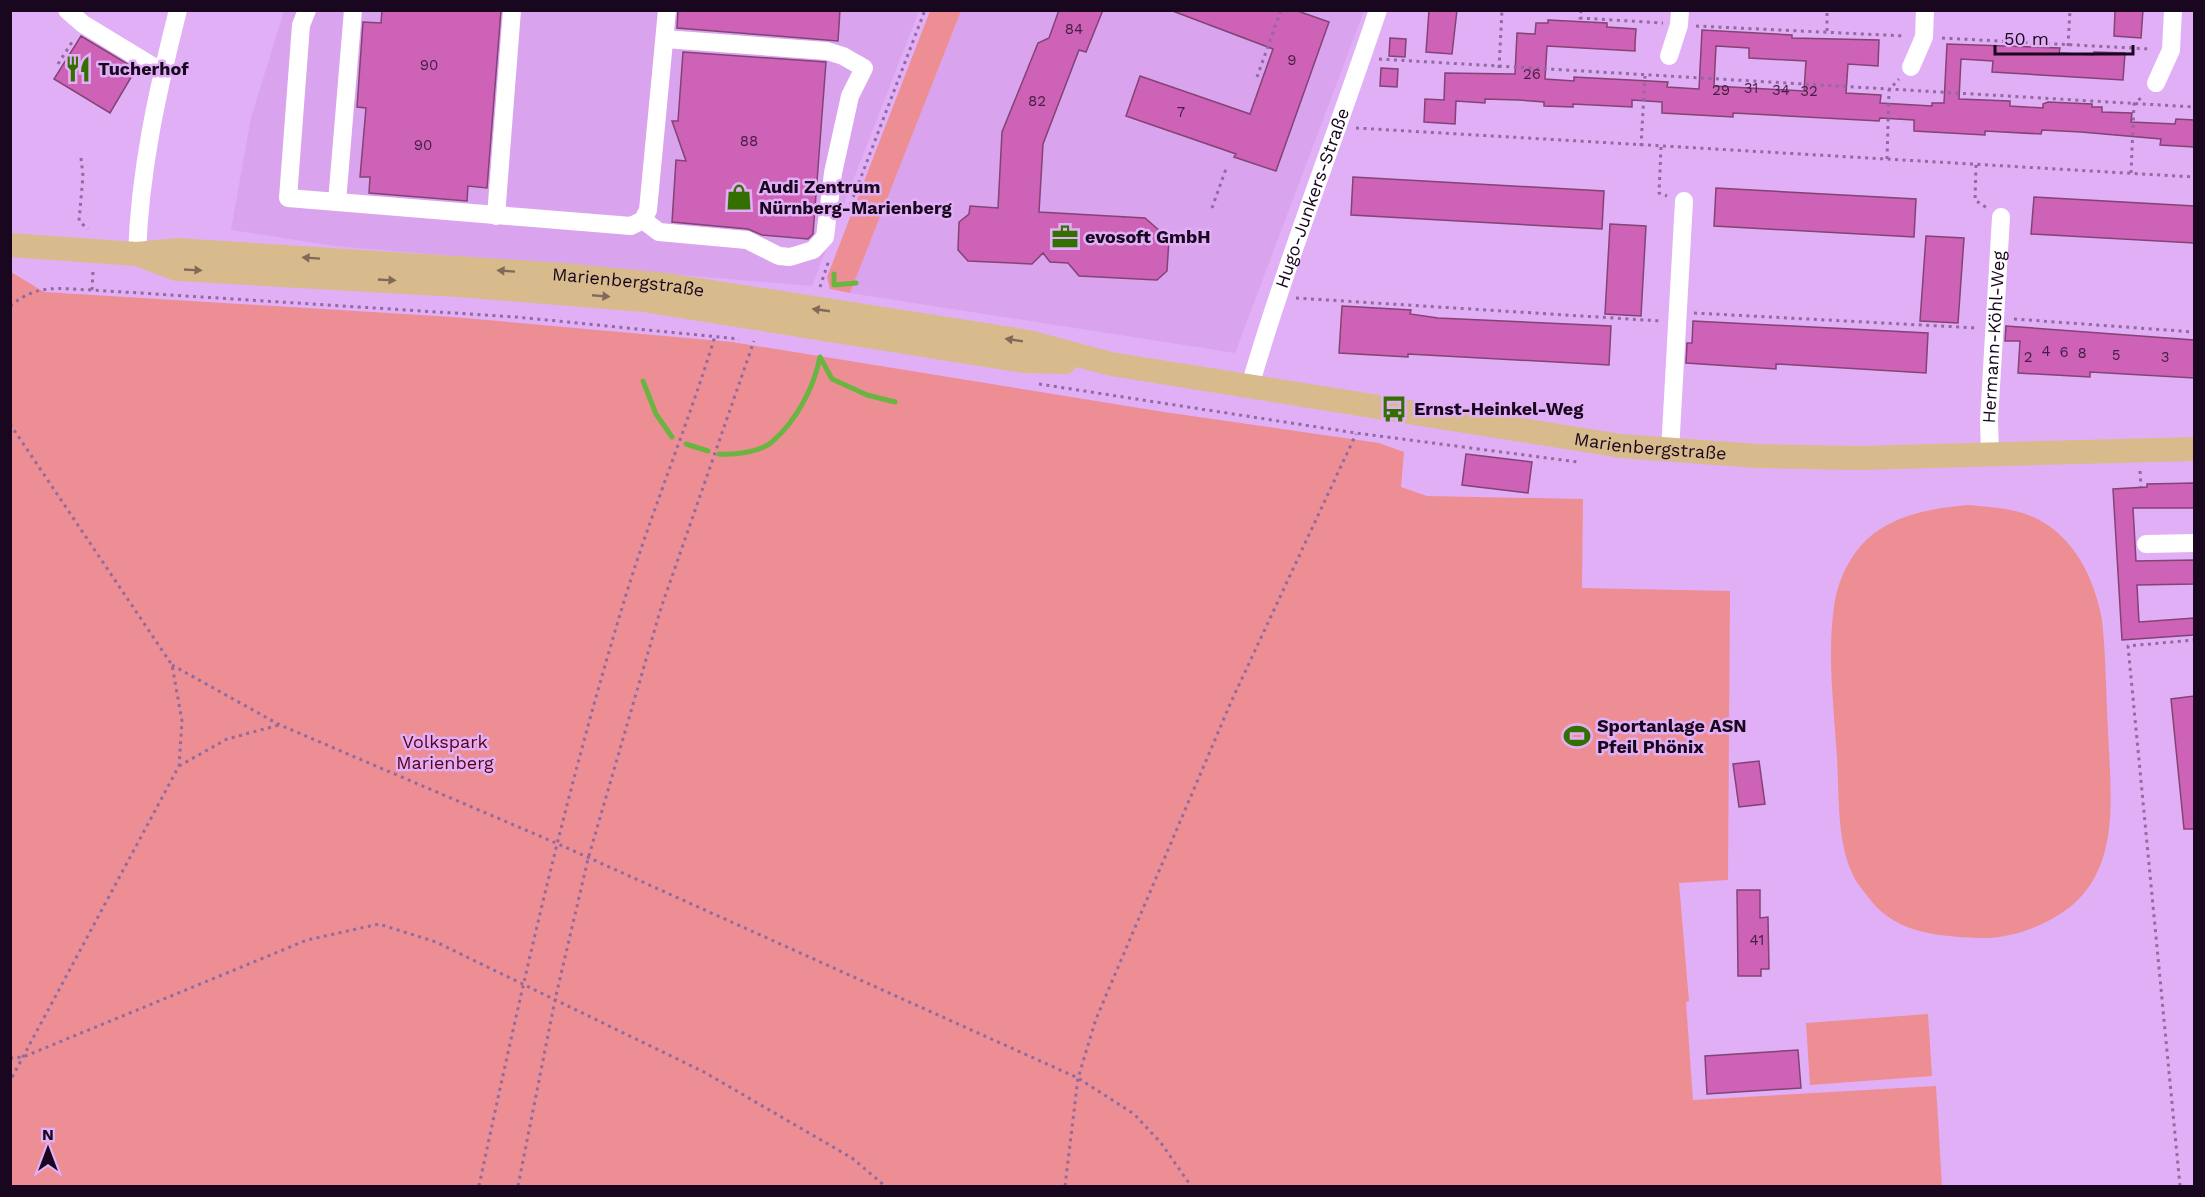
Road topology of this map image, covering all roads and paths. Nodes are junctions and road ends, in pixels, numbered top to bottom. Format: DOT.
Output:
graph roads {
  1 [pos="68,10"];
  2 [pos="178,10"];
  3 [pos="307,10"];
  4 [pos="353,10"];
  5 [pos="512,10"];
  6 [pos="667,10"];
  7 [pos="925,10"];
  8 [pos="1281,10"];
  9 [pos="1378,10"];
  10 [pos="1503,10"];
  11 [pos="1581,10"];
  12 [pos="1827,10"];
  13 [pos="1925,10"];
  14 [pos="2070,10"];
  15 [pos="2173,10"];
  16 [pos="1679,18"];
  17 [pos="83,24"];
  18 [pos="1827,31"];
  19 [pos="1924,37"];
  20 [pos="664,39"];
  21 [pos="2068,46"];
  22 [pos="2171,50"];
  23 [pos="1669,56"];
  24 [pos="1362,58"];
  25 [pos="58,64"];
  26 [pos="1911,67"];
  27 [pos="1499,68"];
  28 [pos="162,72"];
  29 [pos="1645,76"];
  30 [pos="1257,77"];
  31 [pos="2156,83"];
  32 [pos="1889,90"];
  33 [pos="2134,104"];
  34 [pos="2194,107"];
  35 [pos="1339,127"];
  36 [pos="1641,146"];
  37 [pos="1661,147"];
  38 [pos="81,158"];
  39 [pos="1886,160"];
  40 [pos="1976,165"];
  41 [pos="1227,166"];
  42 [pos="2131,172"];
  43 [pos="2194,177"];
  44 [pos="1684,201"];
  45 [pos="338,202"];
  46 [pos="1212,208"];
  47 [pos="496,216"];
  48 [pos="846,216"];
  49 [pos="2001,218"];
  50 [pos="643,220"];
  51 [pos="96,237"];
  52 [pos="10,244"];
  53 [pos="137,254"];
  54 [pos="830,259"];
  55 [pos="564,275"];
  56 [pos="542,291"];
  57 [pos="1277,297"];
  58 [pos="10,306"];
  59 [pos="813,309"];
  60 [pos="1677,317"];
  61 [pos="1994,323"];
  62 [pos="2194,332"];
  63 [pos="754,340"];
  64 [pos="1112,364"];
  65 [pos="1250,386"];
  66 [pos="1244,416"];
  67 [pos="10,424"];
  68 [pos="2194,449"];
  69 [pos="1670,451"];
  70 [pos="1990,455"];
  71 [pos="2194,543"];
  72 [pos="2146,544"];
  73 [pos="2194,640"];
  74 [pos="172,665"];
  75 [pos="279,725"];
  76 [pos="179,766"];
  77 [pos="556,843"];
  78 [pos="588,859"];
  79 [pos="522,982"];
  80 [pos="555,1000"];
  81 [pos="23,1057"];
  82 [pos="10,1058"];
  83 [pos="1078,1078"];
  84 [pos="10,1081"];
  85 [pos="478,1186"];
  86 [pos="518,1186"];
  87 [pos="885,1186"];
  88 [pos="1065,1186"];
  89 [pos="1191,1186"];
  90 [pos="2180,1186"];
  1 -- 17 [label="street"];
  2 -- 28 [label="street"];
  3 -- 45 [label="street"];
  4 -- 45 [label="street"];
  5 -- 47 [label="street"];
  6 -- 20 [label="street"];
  7 -- 48 [label="path"];
  8 -- 30 [label="path"];
  9 -- 24 [label="street, Hugo-Junkers-Straße"];
  10 -- 27 [label="path"];
  11 -- 16 [label="path"];
  12 -- 18 [label="path"];
  13 -- 19 [label="street"];
  14 -- 21 [label="path"];
  15 -- 22 [label="street"];
  16 -- 18 [label="path"];
  16 -- 23 [label="street"];
  17 -- 25 [label="path"];
  17 -- 28 [label="street"];
  18 -- 19 [label="path"];
  19 -- 21 [label="path"];
  19 -- 26 [label="street"];
  20 -- 50 [label="street"];
  20 -- 50 [label="street"];
  21 -- 22 [label="path"];
  22 -- 31 [label="street"];
  24 -- 27 [label="path"];
  24 -- 35 [label="street, Hugo-Junkers-Straße"];
  26 -- 32 [label="path"];
  27 -- 29 [label="path"];
  28 -- 53 [label="street"];
  29 -- 32 [label="path"];
  29 -- 36 [label="path"];
  31 -- 33 [label="path"];
  32 -- 33 [label="path"];
  32 -- 39 [label="path"];
  33 -- 34 [label="path"];
  33 -- 42 [label="path"];
  35 -- 36 [label="path"];
  35 -- 57 [label="street, Hugo-Junkers-Straße"];
  36 -- 37 [label="path"];
  37 -- 39 [label="path"];
  37 -- 44 [label="path"];
  38 -- 51 [label="path"];
  39 -- 40 [label="path"];
  40 -- 42 [label="path"];
  40 -- 49 [label="path"];
  41 -- 46 [label="path"];
  42 -- 43 [label="path"];
  44 -- 60 [label="street"];
  45 -- 47 [label="street"];
  47 -- 50 [label="street"];
  49 -- 61 [label="street, Hermann-Köhl-Weg"];
  52 -- 53 [label="main road, Marienbergstraße"];
  55 -- 53 [label="main road, Marienbergstraße, one-way"];
  53 -- 56 [label="main road, Marienbergstraße, one-way"];
  54 -- 59 [label="path"];
  55 -- 56 [label="main road"];
  55 -- 59 [label="main road, Marienbergstraße"];
  56 -- 64 [label="main road, Marienbergstraße, one-way"];
  57 -- 60 [label="path"];
  57 -- 65 [label="street, Hugo-Junkers-Straße"];
  58 -- 77 [label="path"];
  64 -- 59 [label="main road, Marienbergstraße, one-way"];
  60 -- 61 [label="path"];
  60 -- 69 [label="street"];
  61 -- 62 [label="path"];
  61 -- 70 [label="street, Hermann-Köhl-Weg"];
  63 -- 78 [label="path"];
  64 -- 65 [label="main road, Marienbergstraße"];
  65 -- 69 [label="main road, Marienbergstraße"];
  66 -- 83 [label="path"];
  67 -- 74 [label="path"];
  68 -- 70 [label="main road, Marienbergstraße"];
  69 -- 70 [label="main road, Marienbergstraße"];
  71 -- 72 [label="street"];
  73 -- 90 [label="path"];
  74 -- 75 [label="path"];
  74 -- 76 [label="path"];
  75 -- 76 [label="path"];
  75 -- 77 [label="path"];
  76 -- 81 [label="path"];
  77 -- 78 [label="path"];
  77 -- 79 [label="path"];
  78 -- 80 [label="path"];
  78 -- 83 [label="path"];
  79 -- 80 [label="path"];
  79 -- 81 [label="path"];
  79 -- 85 [label="path"];
  80 -- 86 [label="path"];
  80 -- 87 [label="path"];
  81 -- 82 [label="path"];
  81 -- 84 [label="path"];
  83 -- 88 [label="path"];
  83 -- 89 [label="path"];
}
